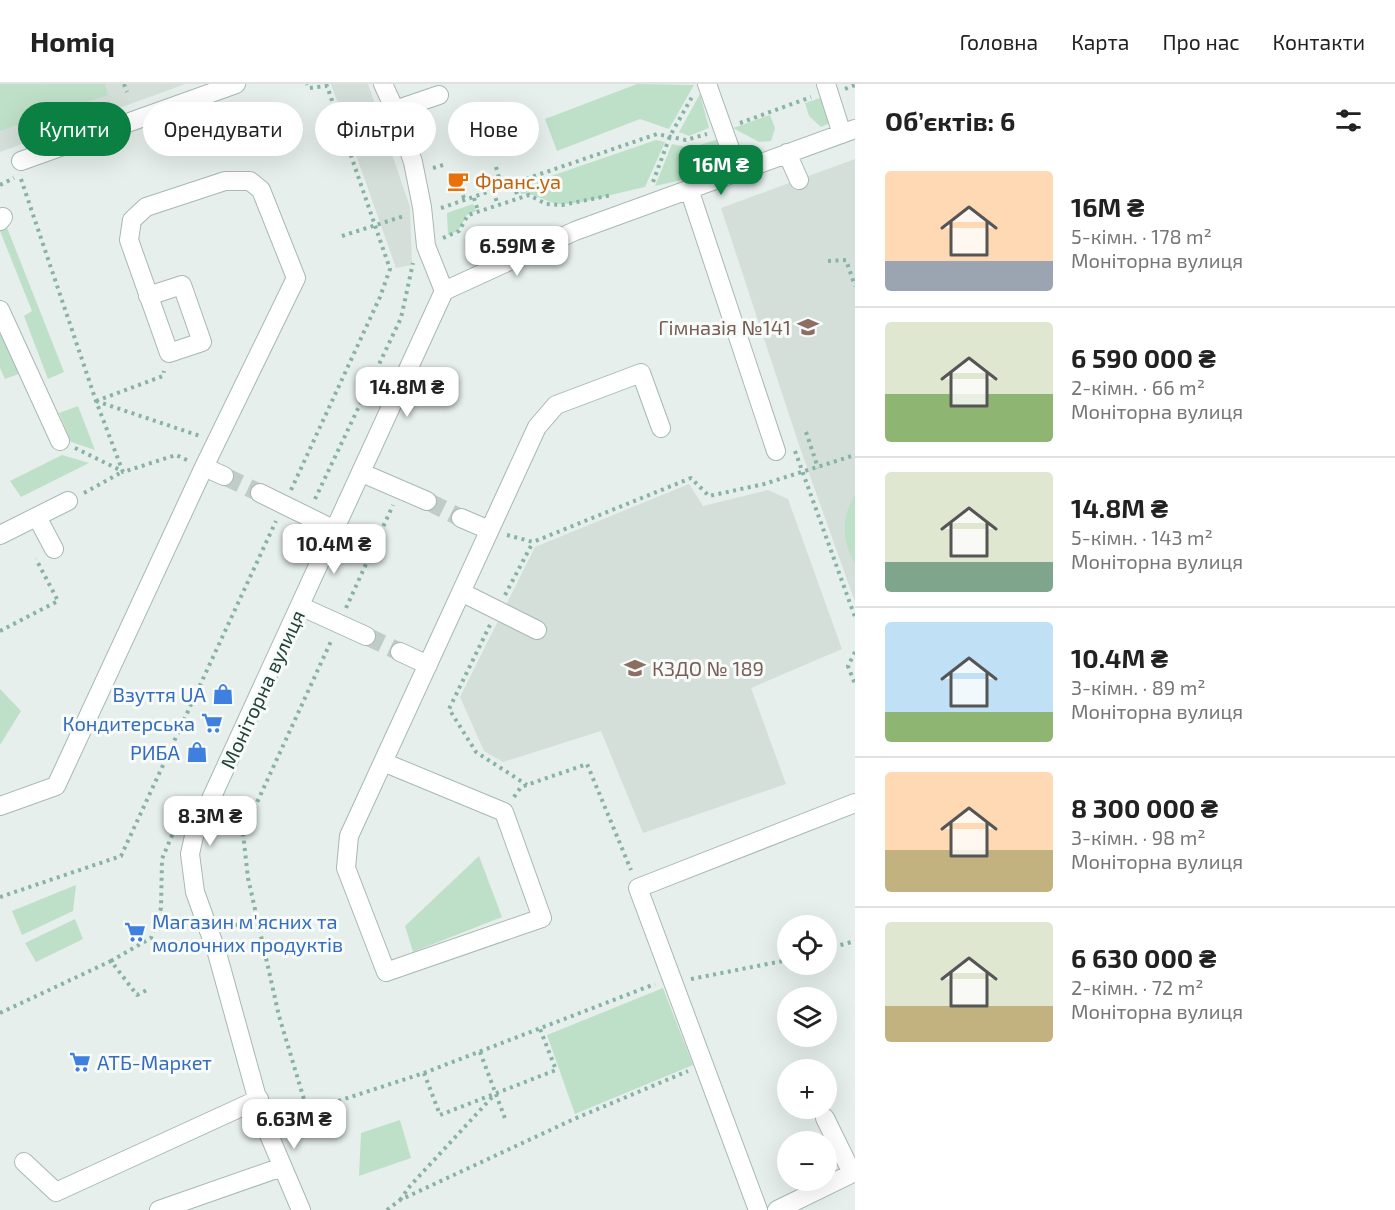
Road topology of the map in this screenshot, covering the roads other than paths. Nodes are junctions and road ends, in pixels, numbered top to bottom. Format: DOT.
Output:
graph roads {
  1 [pos="236,84"];
  2 [pos="383,84"];
  3 [pos="827,88"];
  4 [pos="700,89"];
  5 [pos="439,95"];
  6 [pos="391,102"];
  7 [pos="418,102"];
  8 [pos="848,131"];
  9 [pos="787,153"];
  10 [pos="411,156"];
  11 [pos="21,161"];
  12 [pos="738,171"];
  13 [pos="799,180"];
  14 [pos="689,189"];
  15 [pos="444,291"];
  16 [pos="148,296"];
  17 [pos="0,310"];
  18 [pos="661,428"];
  19 [pos="60,441"];
  20 [pos="776,451"];
  21 [pos="204,467"];
  22 [pos="362,473"];
  23 [pos="224,476"];
  24 [pos="260,493"];
  25 [pos="68,501"];
  26 [pos="427,501"];
  27 [pos="37,517"];
  28 [pos="461,518"];
  29 [pos="335,530"];
  30 [pos="489,530"];
  31 [pos="0,535"];
  32 [pos="54,549"];
  33 [pos="461,592"];
  34 [pos="300,606"];
  35 [pos="537,630"];
  36 [pos="366,636"];
  37 [pos="400,652"];
  38 [pos="428,665"];
  39 [pos="383,762"];
  40 [pos="855,803"];
  41 [pos="0,806"];
  42 [pos="259,1099"];
  43 [pos="826,1119"];
  44 [pos="24,1161"];
  45 [pos="282,1167"];
  46 [pos="854,1173"];
  47 [pos="159,1210"];
  48 [pos="301,1210"];
  49 [pos="758,1210"];
  50 [pos="777,1210"];
  1 -- 11 [label="street"];
  2 -- 6 [label="street"];
  3 -- 8 [label="street"];
  4 -- 12 [label="street"];
  5 -- 7 [label="street"];
  8 -- 9 [label="street"];
  9 -- 12 [label="street"];
  9 -- 13 [label="street"];
  10 -- 15 [label="street"];
  12 -- 14 [label="street"];
  14 -- 15 [label="street"];
  14 -- 20 [label="street"];
  15 -- 22 [label="street, Моніторна вулиця"];
  16 -- 16 [label="street"];
  16 -- 21 [label="street"];
  17 -- 19 [label="street"];
  18 -- 30 [label="street"];
  21 -- 23 [label="street"];
  21 -- 41 [label="street"];
  22 -- 26 [label="street"];
  22 -- 29 [label="street, Моніторна вулиця"];
  24 -- 29 [label="street"];
  25 -- 27 [label="street"];
  27 -- 31 [label="street"];
  27 -- 32 [label="street"];
  28 -- 30 [label="street"];
  29 -- 34 [label="street, Моніторна вулиця"];
  30 -- 33 [label="street"];
  33 -- 35 [label="street"];
  33 -- 38 [label="street"];
  34 -- 36 [label="street"];
  34 -- 42 [label="street, Моніторна вулиця"];
  37 -- 38 [label="street"];
  38 -- 39 [label="street"];
  39 -- 39 [label="street"];
  40 -- 49 [label="street"];
  42 -- 44 [label="street"];
  42 -- 45 [label="street, Моніторна вулиця"];
  43 -- 46 [label="street"];
  45 -- 47 [label="street"];
  45 -- 48 [label="street, Моніторна вулиця"];
  46 -- 50 [label="street"];
}
